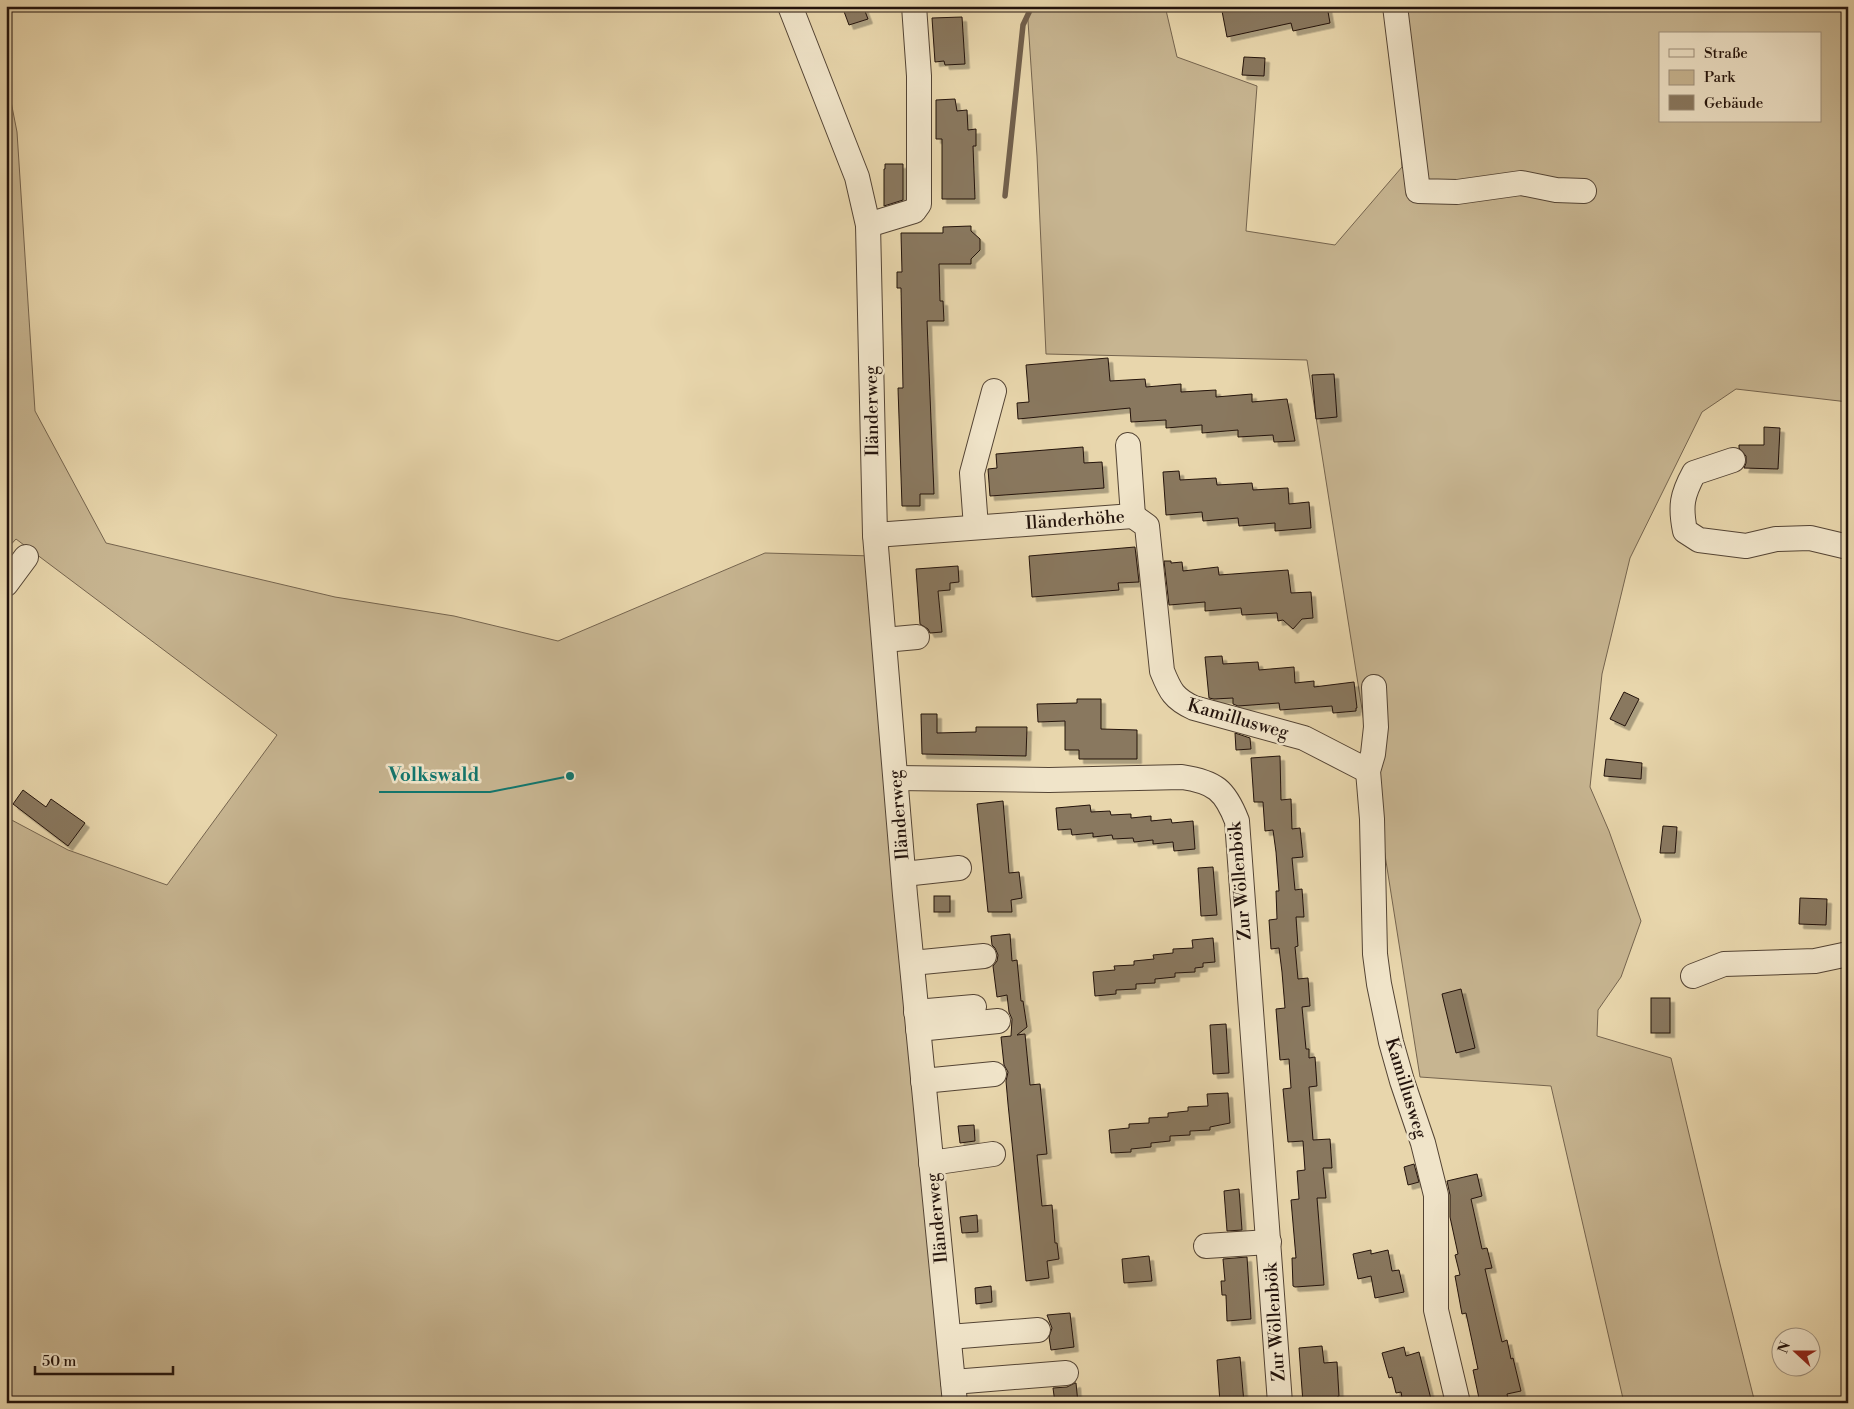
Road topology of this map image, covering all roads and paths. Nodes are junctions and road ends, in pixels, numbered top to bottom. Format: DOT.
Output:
graph roads {
  1 [pos="790,6"];
  2 [pos="914,6"];
  3 [pos="1395,6"];
  4 [pos="1584,191"];
  5 [pos="868,225"];
  6 [pos="994,391"];
  7 [pos="1128,445"];
  8 [pos="1733,460"];
  9 [pos="1133,516"];
  10 [pos="976,527"];
  11 [pos="874,535"];
  12 [pos="1848,547"];
  13 [pos="26,557"];
  14 [pos="6,584"];
  15 [pos="917,637"];
  16 [pos="884,640"];
  17 [pos="1374,687"];
  18 [pos="1368,771"];
  19 [pos="896,778"];
  20 [pos="959,868"];
  21 [pos="904,874"];
  22 [pos="1848,954"];
  23 [pos="984,956"];
  24 [pos="912,963"];
  25 [pos="1693,976"];
  26 [pos="996,1013"];
  27 [pos="917,1021"];
  28 [pos="994,1074"];
  29 [pos="923,1081"];
  30 [pos="993,1154"];
  31 [pos="931,1163"];
  32 [pos="1269,1242"];
  33 [pos="1206,1246"];
  34 [pos="1038,1330"];
  35 [pos="949,1337"];
  36 [pos="1066,1373"];
  37 [pos="954,1392"];
  38 [pos="1280,1403"];
  39 [pos="1458,1403"];
  1 -- 5 [label="street, Iländerweg"];
  2 -- 5 [label="street"];
  3 -- 4 [label="street"];
  5 -- 11 [label="street, Iländerweg"];
  6 -- 10 [label="street"];
  7 -- 9 [label="street, Iländerhöhe"];
  8 -- 12 [label="street"];
  9 -- 10 [label="street, Iländerhöhe"];
  9 -- 18 [label="street, Kamillusweg"];
  10 -- 11 [label="street, Iländerhöhe"];
  11 -- 16 [label="street, Iländerweg"];
  13 -- 14 [label="street"];
  15 -- 16 [label="street"];
  16 -- 19 [label="street, Iländerweg"];
  17 -- 18 [label="street, Kamillusweg"];
  18 -- 39 [label="street, Kamillusweg"];
  19 -- 21 [label="street, Iländerweg"];
  19 -- 32 [label="street, Zur Wöllenbök"];
  20 -- 21 [label="street"];
  21 -- 24 [label="street, Iländerweg"];
  22 -- 25 [label="street"];
  23 -- 24 [label="street"];
  24 -- 27 [label="street, Iländerweg"];
  26 -- 27 [label="street"];
  27 -- 29 [label="street, Iländerweg"];
  28 -- 29 [label="street"];
  29 -- 31 [label="street, Iländerweg"];
  30 -- 31 [label="street"];
  31 -- 35 [label="street, Iländerweg"];
  32 -- 33 [label="street, Zur Wöllenbök"];
  32 -- 38 [label="street, Zur Wöllenbök"];
  34 -- 35 [label="street"];
  35 -- 37 [label="street, Iländerweg"];
  36 -- 37 [label="street"];
}
